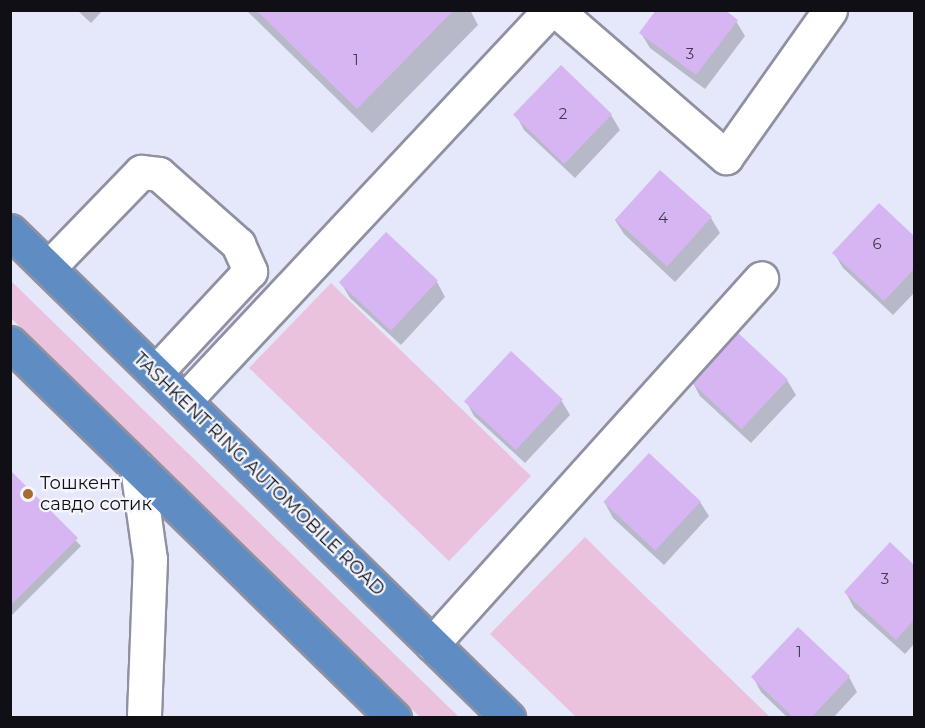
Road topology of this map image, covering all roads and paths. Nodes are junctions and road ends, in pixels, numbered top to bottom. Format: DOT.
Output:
graph roads {
  1 [pos="550,10"];
  2 [pos="556,10"];
  3 [pos="830,10"];
  4 [pos="10,231"];
  5 [pos="48,268"];
  6 [pos="761,278"];
  7 [pos="10,343"];
  8 [pos="155,373"];
  9 [pos="184,401"];
  10 [pos="137,466"];
  11 [pos="432,644"];
  12 [pos="144,717"];
  13 [pos="394,717"];
  14 [pos="508,717"];
  1 -- 9 [label="street"];
  2 -- 3 [label="street"];
  4 -- 5 [label="highway, TASHKENT RING AUTOMOBILE ROAD"];
  5 -- 8 [label="highway, TASHKENT RING AUTOMOBILE ROAD"];
  5 -- 8 [label="street"];
  6 -- 11 [label="street"];
  7 -- 10 [label="highway"];
  8 -- 9 [label="highway, TASHKENT RING AUTOMOBILE ROAD"];
  9 -- 11 [label="highway, TASHKENT RING AUTOMOBILE ROAD"];
  10 -- 12 [label="street"];
  10 -- 13 [label="highway"];
  11 -- 14 [label="highway, TASHKENT RING AUTOMOBILE ROAD"];
}
